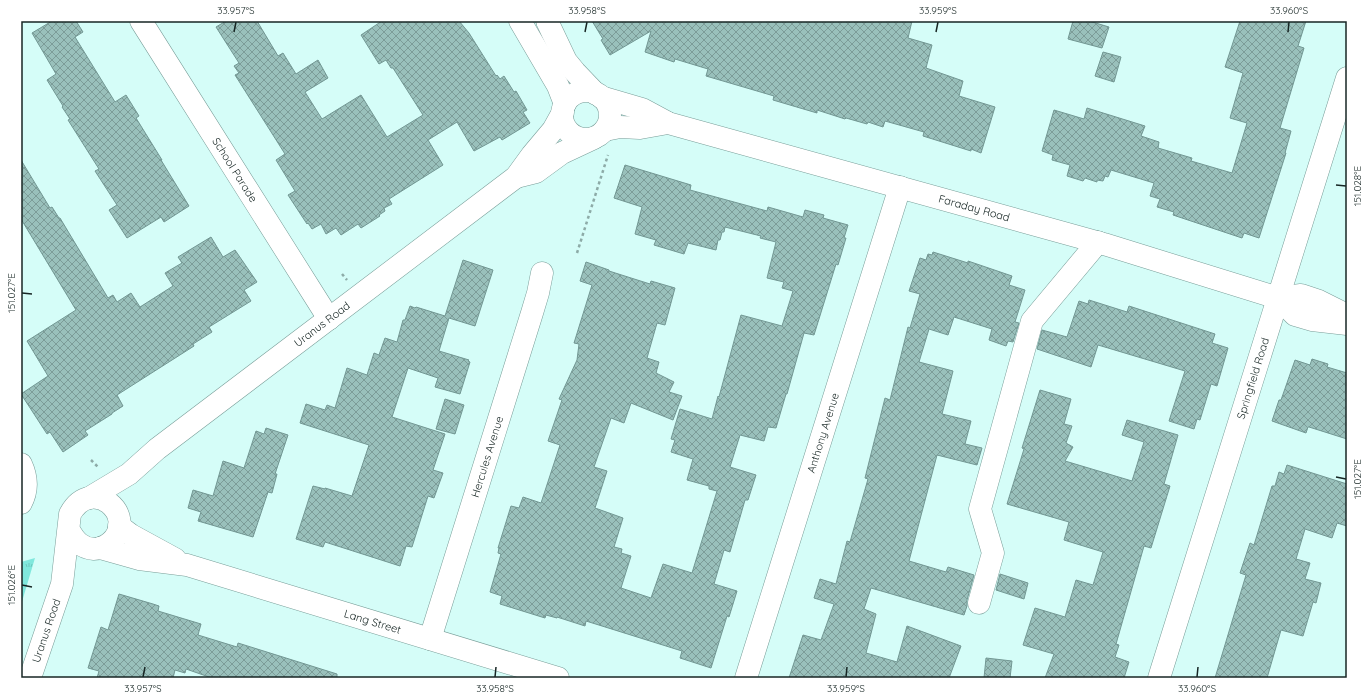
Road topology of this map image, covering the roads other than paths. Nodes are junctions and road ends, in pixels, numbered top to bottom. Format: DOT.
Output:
graph roads {
  1 [pos="141,21"];
  2 [pos="520,21"];
  3 [pos="547,21"];
  4 [pos="1347,78"];
  5 [pos="599,95"];
  6 [pos="564,108"];
  7 [pos="668,123"];
  8 [pos="603,140"];
  9 [pos="516,177"];
  10 [pos="900,187"];
  11 [pos="1098,242"];
  12 [pos="542,273"];
  13 [pos="1278,298"];
  14 [pos="1347,315"];
  15 [pos="329,319"];
  16 [pos="1347,324"];
  17 [pos="21,464"];
  18 [pos="129,474"];
  19 [pos="89,498"];
  20 [pos="22,501"];
  21 [pos="118,518"];
  22 [pos="69,530"];
  23 [pos="98,548"];
  24 [pos="187,565"];
  25 [pos="62,584"];
  26 [pos="979,603"];
  27 [pos="430,639"];
  28 [pos="30,678"];
  29 [pos="558,678"];
  30 [pos="746,678"];
  31 [pos="1160,678"];
  1 -- 15 [label="street, School Parade"];
  2 -- 6 [label="street"];
  3 -- 5 [label="street"];
  4 -- 13 [label="street, Springfield Road"];
  5 -- 6 [label="street"];
  5 -- 7 [label="street, Faraday Road"];
  5 -- 8 [label="street"];
  6 -- 8 [label="street"];
  6 -- 9 [label="street, Uranus Road"];
  7 -- 8 [label="street, Faraday Road"];
  7 -- 10 [label="street, Faraday Road"];
  8 -- 9 [label="street, Uranus Road"];
  9 -- 15 [label="street, Uranus Road"];
  10 -- 11 [label="street, Faraday Road"];
  10 -- 30 [label="street, Anthony Avenue"];
  11 -- 13 [label="street, Faraday Road"];
  11 -- 26 [label="street"];
  12 -- 27 [label="street, Hercules Avenue"];
  13 -- 14 [label="street, Faraday Road"];
  13 -- 16 [label="street, Faraday Road"];
  13 -- 31 [label="street, Springfield Road"];
  15 -- 18 [label="street, Uranus Road"];
  17 -- 20 [label="street"];
  18 -- 19 [label="street, Uranus Road"];
  18 -- 21 [label="street, Uranus Road"];
  19 -- 21 [label="street"];
  19 -- 22 [label="street, Uranus Road"];
  21 -- 23 [label="street, Uranus Road"];
  21 -- 24 [label="street, Lang Street"];
  22 -- 23 [label="street"];
  22 -- 25 [label="street, Uranus Road"];
  23 -- 24 [label="street, Lang Street"];
  23 -- 25 [label="street, Uranus Road"];
  24 -- 27 [label="street, Lang Street"];
  25 -- 28 [label="street, Uranus Road"];
  27 -- 29 [label="street, Lang Street"];
}
